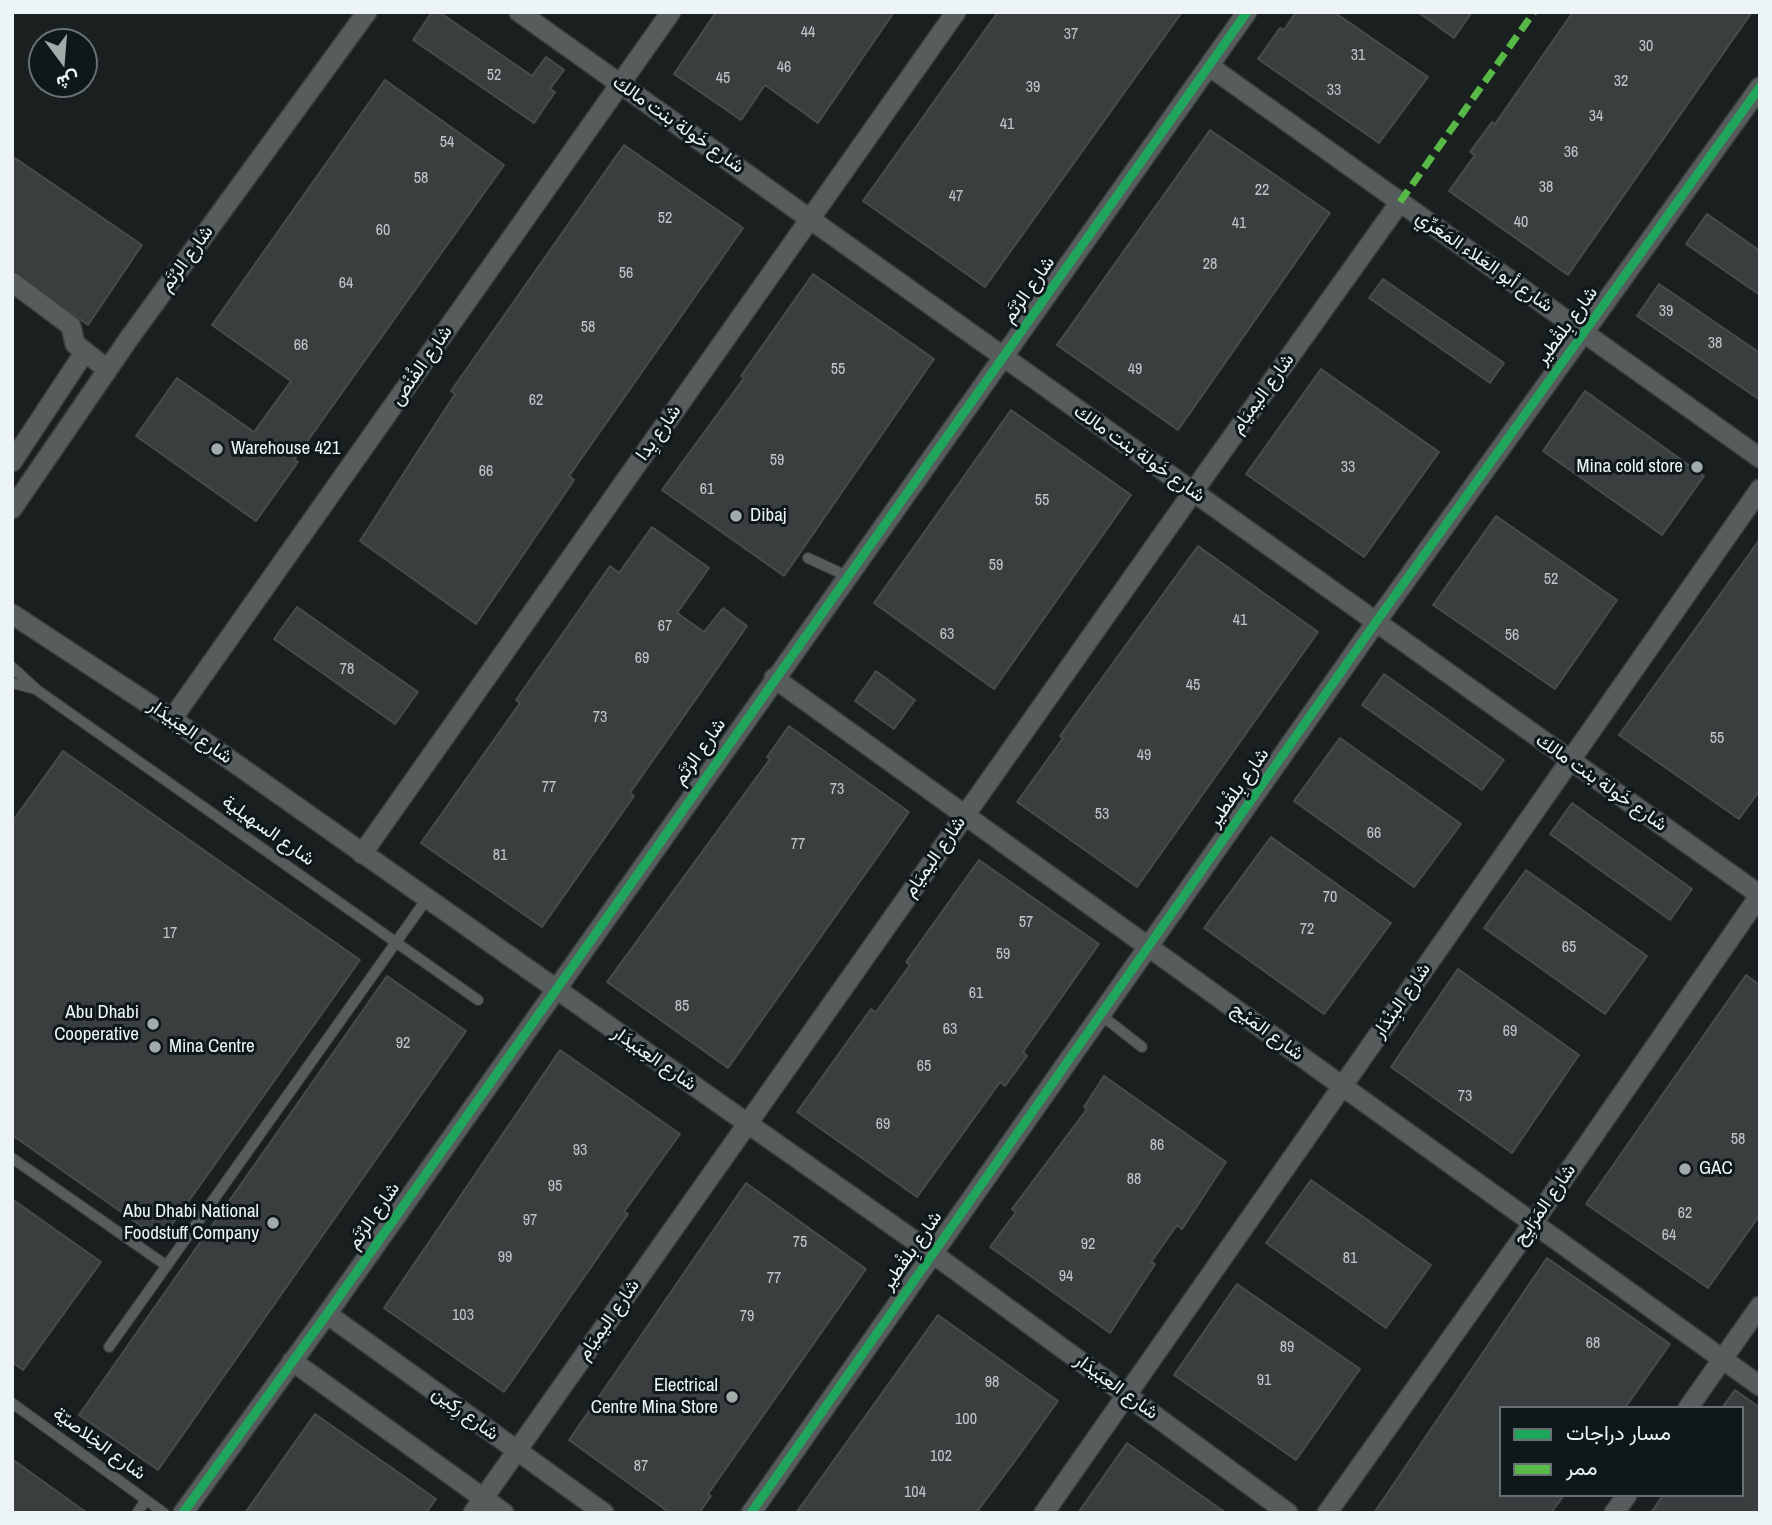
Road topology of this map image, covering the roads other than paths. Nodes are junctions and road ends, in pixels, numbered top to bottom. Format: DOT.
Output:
graph roads {
  1 [pos="367,12"];
  2 [pos="519,12"];
  3 [pos="671,12"];
  4 [pos="956,12"];
  5 [pos="1247,12"];
  6 [pos="1209,66"];
  7 [pos="621,85"];
  8 [pos="1760,87"];
  9 [pos="1401,202"];
  10 [pos="810,219"];
  11 [pos="12,282"];
  12 [pos="1584,333"];
  13 [pos="84,353"];
  14 [pos="1003,357"];
  15 [pos="107,369"];
  16 [pos="1760,458"];
  17 [pos="12,462"];
  18 [pos="1760,489"];
  19 [pos="1193,492"];
  20 [pos="12,509"];
  21 [pos="808,558"];
  22 [pos="847,576"];
  23 [pos="12,614"];
  24 [pos="1376,622"];
  25 [pos="12,667"];
  26 [pos="774,678"];
  27 [pos="12,683"];
  28 [pos="37,690"];
  29 [pos="172,719"];
  30 [pos="1572,761"];
  31 [pos="965,815"];
  32 [pos="362,854"];
  33 [pos="1760,895"];
  34 [pos="426,900"];
  35 [pos="396,943"];
  36 [pos="1149,947"];
  37 [pos="554,990"];
  38 [pos="478,1000"];
  39 [pos="1101,1015"];
  40 [pos="1142,1047"];
  41 [pos="1342,1086"];
  42 [pos="747,1124"];
  43 [pos="12,1158"];
  44 [pos="1533,1223"];
  45 [pos="932,1253"];
  46 [pos="166,1266"];
  47 [pos="1760,1306"];
  48 [pos="327,1314"];
  49 [pos="109,1347"];
  50 [pos="1722,1359"];
  51 [pos="292,1361"];
  52 [pos="1760,1386"];
  53 [pos="1127,1395"];
  54 [pos="12,1403"];
  55 [pos="1689,1406"];
  56 [pos="517,1450"];
  57 [pos="1626,1497"];
  58 [pos="146,1500"];
  59 [pos="478,1505"];
  60 [pos="137,1513"];
  61 [pos="164,1513"];
  62 [pos="183,1513"];
  63 [pos="504,1513"];
  64 [pos="604,1513"];
  65 [pos="751,1513"];
  66 [pos="1044,1513"];
  67 [pos="1288,1513"];
  68 [pos="1327,1513"];
  69 [pos="1614,1513"];
  1 -- 15 [label="street, شارع الرُتَم"];
  2 -- 7 [label="street, شارع خَولة بنت مالك"];
  3 -- 7 [label="street, شارع الفُنْص"];
  4 -- 10 [label="street, شارع يِدا"];
  5 -- 6 [label="street, شارع الرُتَم"];
  6 -- 9 [label="street, شارع أبو العَلاء المَعَرِّي"];
  6 -- 14 [label="street, شارع الرُتَم"];
  7 -- 10 [label="street, شارع خَولة بنت مالك"];
  7 -- 29 [label="street, شارع الفُنْص"];
  8 -- 12 [label="street, شارع بِلقْطير"];
  9 -- 12 [label="street, شارع أبو العَلاء المَعَرِّي"];
  9 -- 19 [label="street, شارع اليميَام"];
  10 -- 14 [label="street, شارع خَولة بنت مالك"];
  10 -- 32 [label="street, شارع يِدا"];
  11 -- 13 [label="street"];
  12 -- 16 [label="street, شارع أبو العَلاء المَعَرِّي"];
  12 -- 24 [label="street, شارع بِلقْطير"];
  13 -- 15 [label="street"];
  13 -- 17 [label="street"];
  14 -- 19 [label="street, شارع خَولة بنت مالك"];
  14 -- 22 [label="street, شارع الرُتَم"];
  15 -- 20 [label="street, شارع الرُتَم"];
  18 -- 30 [label="street, شارع البِنْدَار"];
  19 -- 24 [label="street, شارع خَولة بنت مالك"];
  19 -- 31 [label="street, شارع اليميَام"];
  21 -- 22 [label="lane"];
  22 -- 26 [label="street, شارع الرُتَم"];
  23 -- 29 [label="street, شارع العِبَيدَار"];
  24 -- 30 [label="street, شارع خَولة بنت مالك"];
  24 -- 36 [label="street, شارع بِلقْطير"];
  25 -- 28 [label="lane, شارع السهيلية"];
  26 -- 31 [label="street, شارع المَيْج"];
  26 -- 37 [label="street, شارع الرُتَم"];
  27 -- 28 [label="lane, شارع السهيلية"];
  28 -- 35 [label="lane, شارع السهيلية"];
  29 -- 32 [label="street, شارع العِبَيدَار"];
  30 -- 33 [label="street, شارع خَولة بنت مالك"];
  30 -- 41 [label="street, شارع البِنْدَار"];
  31 -- 36 [label="street, شارع المَيْج"];
  31 -- 42 [label="street, شارع اليميَام"];
  32 -- 34 [label="street, شارع العِبَيدَار"];
  33 -- 44 [label="street, شارع المَرَايِح"];
  34 -- 35 [label="lane"];
  34 -- 37 [label="street, شارع العِبَيدَار"];
  35 -- 38 [label="lane, شارع السهيلية"];
  35 -- 46 [label="lane"];
  36 -- 39 [label="street, شارع بِلقْطير"];
  36 -- 41 [label="street, شارع المَيْج"];
  37 -- 42 [label="street, شارع العِبَيدَار"];
  37 -- 48 [label="street, شارع الرُتَم"];
  39 -- 40 [label="lane"];
  39 -- 45 [label="street, شارع بِلقْطير"];
  41 -- 44 [label="street, شارع المَيْج"];
  41 -- 53 [label="street, شارع البِنْدَار"];
  42 -- 45 [label="street, شارع العِبَيدَار"];
  42 -- 56 [label="street, شارع اليميَام"];
  43 -- 46 [label="lane"];
  44 -- 50 [label="street, شارع المَيْج"];
  44 -- 68 [label="street, شارع المَرَايِح"];
  45 -- 53 [label="street, شارع العِبَيدَار"];
  45 -- 65 [label="street, شارع بِلقْطير"];
  46 -- 49 [label="lane"];
  47 -- 50 [label="street"];
  48 -- 51 [label="street, شارع الرُتَم"];
  48 -- 56 [label="street, شارع رِكِين"];
  50 -- 52 [label="street, شارع المَيْج"];
  50 -- 55 [label="street"];
  51 -- 59 [label="street"];
  51 -- 62 [label="street, شارع الرُتَم"];
  53 -- 66 [label="street, شارع البِنْدَار"];
  53 -- 67 [label="street, شارع العِبَيدَار"];
  54 -- 58 [label="lane, شارع الخِلاصيّة"];
  56 -- 59 [label="street, شارع اليميَام"];
  56 -- 64 [label="street, شارع رِكِين"];
  57 -- 69 [label="street"];
  58 -- 60 [label="lane"];
  58 -- 61 [label="lane, شارع الخِلاصيّة"];
  59 -- 63 [label="street"];
}
